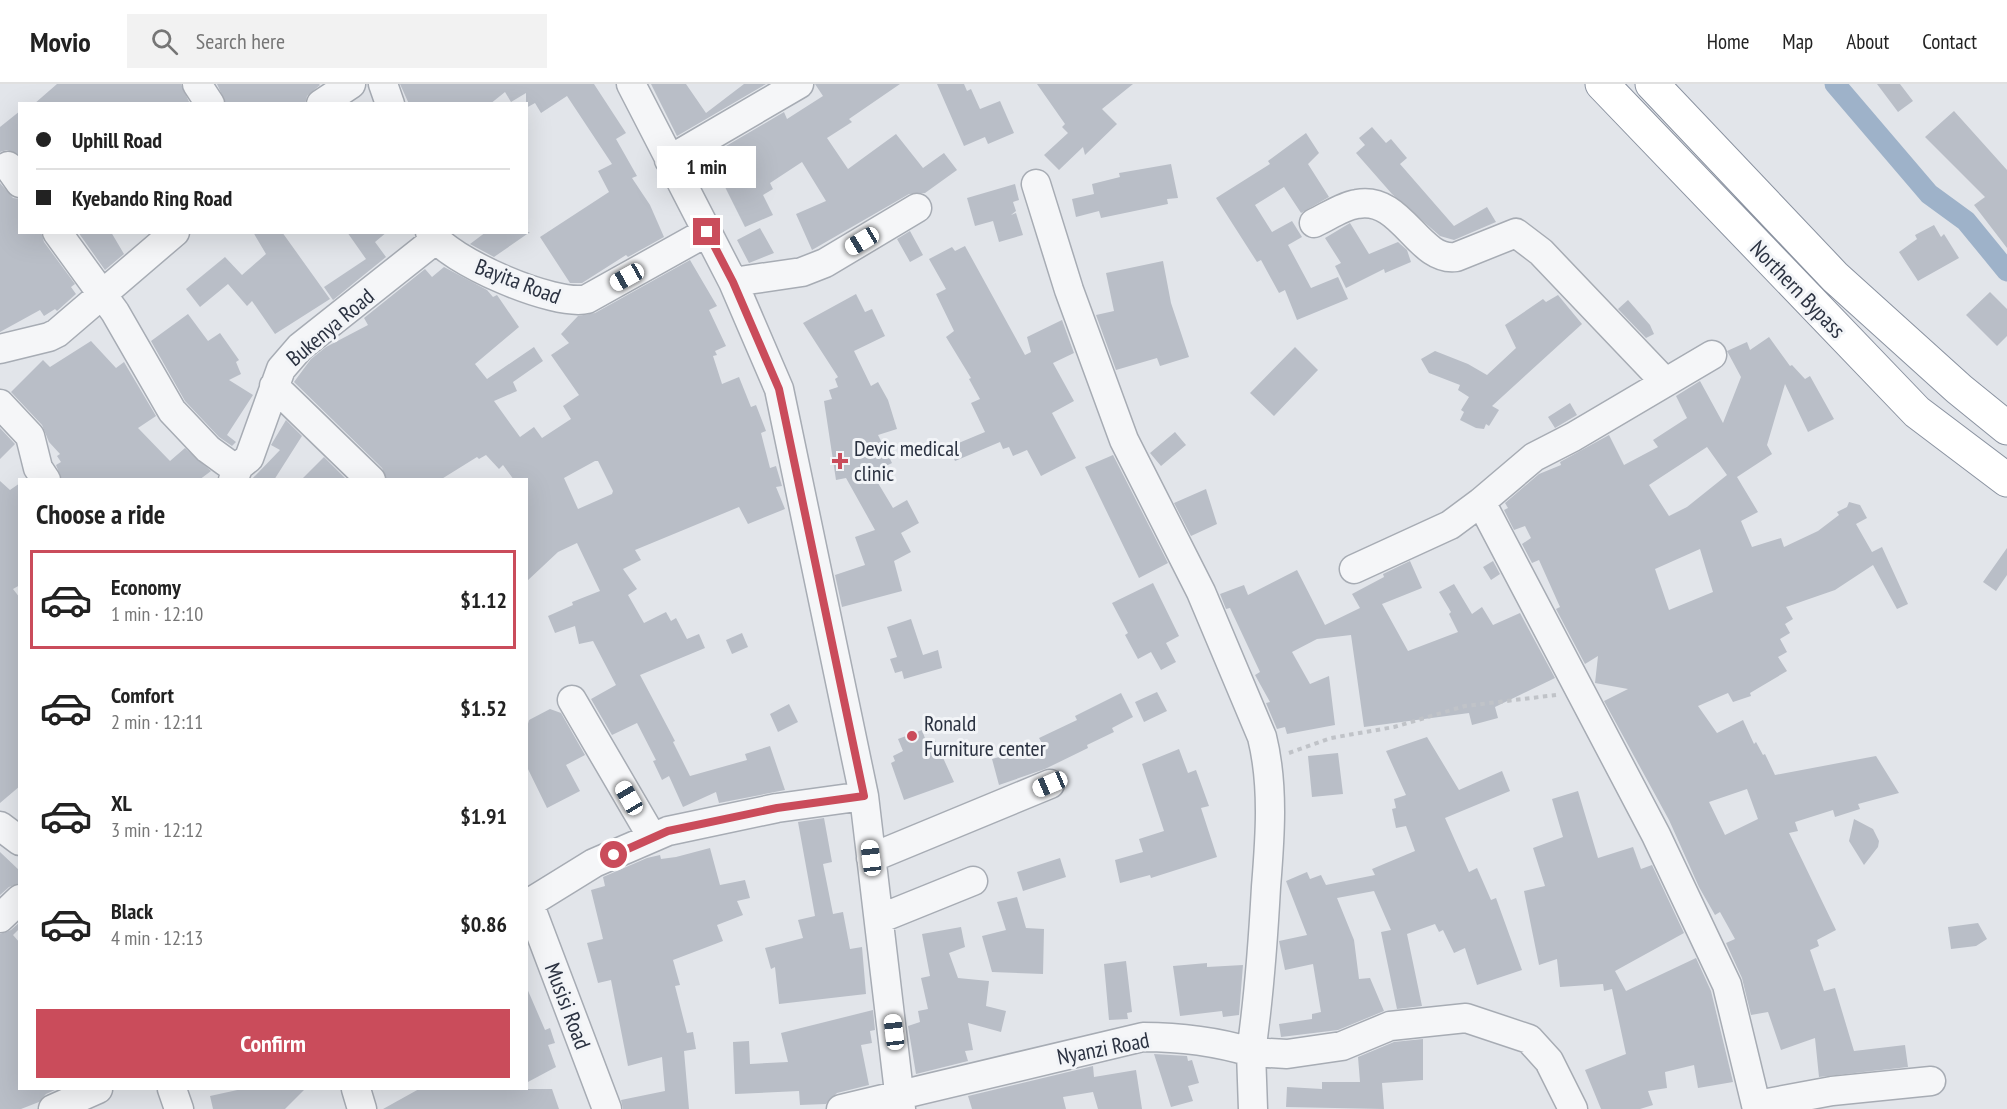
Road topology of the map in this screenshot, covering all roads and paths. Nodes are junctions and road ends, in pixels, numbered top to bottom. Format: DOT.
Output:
graph roads {
  1 [pos="198,84"];
  2 [pos="351,84"];
  3 [pos="383,84"];
  4 [pos="631,84"];
  5 [pos="799,84"];
  6 [pos="1602,84"];
  7 [pos="1652,84"];
  8 [pos="209,102"];
  9 [pos="324,102"];
  10 [pos="389,102"];
  11 [pos="669,160"];
  12 [pos="1036,184"];
  13 [pos="917,208"];
  14 [pos="1314,224"];
  15 [pos="707,232"];
  16 [pos="58,234"];
  17 [pos="173,234"];
  18 [pos="433,236"];
  19 [pos="733,282"];
  20 [pos="103,294"];
  21 [pos="0,349"];
  22 [pos="1712,355"];
  23 [pos="1665,382"];
  24 [pos="274,386"];
  25 [pos="0,404"];
  26 [pos="1917,412"];
  27 [pos="2007,428"];
  28 [pos="236,473"];
  29 [pos="45,478"];
  30 [pos="369,478"];
  31 [pos="2007,480"];
  32 [pos="2007,501"];
  33 [pos="1481,502"];
  34 [pos="1354,569"];
  35 [pos="1580,687"];
  36 [pos="572,700"];
  37 [pos="1268,760"];
  38 [pos="1050,784"];
  39 [pos="864,796"];
  40 [pos="0,826"];
  41 [pos="652,837"];
  42 [pos="18,840"];
  43 [pos="871,858"];
  44 [pos="973,881"];
  45 [pos="18,901"];
  46 [pos="528,904"];
  47 [pos="0,918"];
  48 [pos="879,919"];
  49 [pos="1251,1052"];
  50 [pos="1931,1081"];
  51 [pos="97,1090"];
  52 [pos="172,1090"];
  53 [pos="356,1090"];
  54 [pos="901,1103"];
  55 [pos="1757,1107"];
  56 [pos="53,1109"];
  57 [pos="179,1109"];
  58 [pos="362,1109"];
  59 [pos="607,1109"];
  60 [pos="841,1109"];
  61 [pos="1253,1109"];
  62 [pos="1573,1109"];
  1 -- 8 [label="street"];
  2 -- 9 [label="street"];
  3 -- 10 [label="street"];
  4 -- 11 [label="street"];
  5 -- 11 [label="street"];
  6 -- 26 [label="highway, Northern Bypass"];
  7 -- 27 [label="highway, Northern Bypass"];
  11 -- 15 [label="street"];
  12 -- 37 [label="street"];
  13 -- 19 [label="street"];
  14 -- 23 [label="street"];
  15 -- 18 [label="street, Bayita Road"];
  15 -- 19 [label="street"];
  16 -- 20 [label="street"];
  17 -- 20 [label="street"];
  18 -- 24 [label="street, Bukenya Road"];
  19 -- 39 [label="street"];
  20 -- 21 [label="street"];
  20 -- 28 [label="street"];
  22 -- 23 [label="street"];
  23 -- 33 [label="street"];
  24 -- 28 [label="street, Bukenya Road"];
  24 -- 30 [label="street"];
  25 -- 29 [label="street"];
  26 -- 31 [label="highway, Northern Bypass"];
  26 -- 32 [label="highway"];
  33 -- 34 [label="street"];
  33 -- 35 [label="street"];
  35 -- 37 [label="path"];
  35 -- 55 [label="street"];
  36 -- 41 [label="street"];
  37 -- 49 [label="street"];
  38 -- 43 [label="street"];
  39 -- 41 [label="street"];
  39 -- 43 [label="street"];
  40 -- 42 [label="street"];
  41 -- 46 [label="street"];
  43 -- 48 [label="street"];
  44 -- 48 [label="street"];
  45 -- 47 [label="street"];
  46 -- 59 [label="street, Musisi Road"];
  48 -- 54 [label="street"];
  49 -- 54 [label="street, Nyanzi Road"];
  49 -- 61 [label="street"];
  49 -- 62 [label="street, Nyanzi Road"];
  50 -- 55 [label="street"];
  51 -- 56 [label="street"];
  52 -- 57 [label="street"];
  53 -- 58 [label="street"];
  54 -- 60 [label="street"];
}
